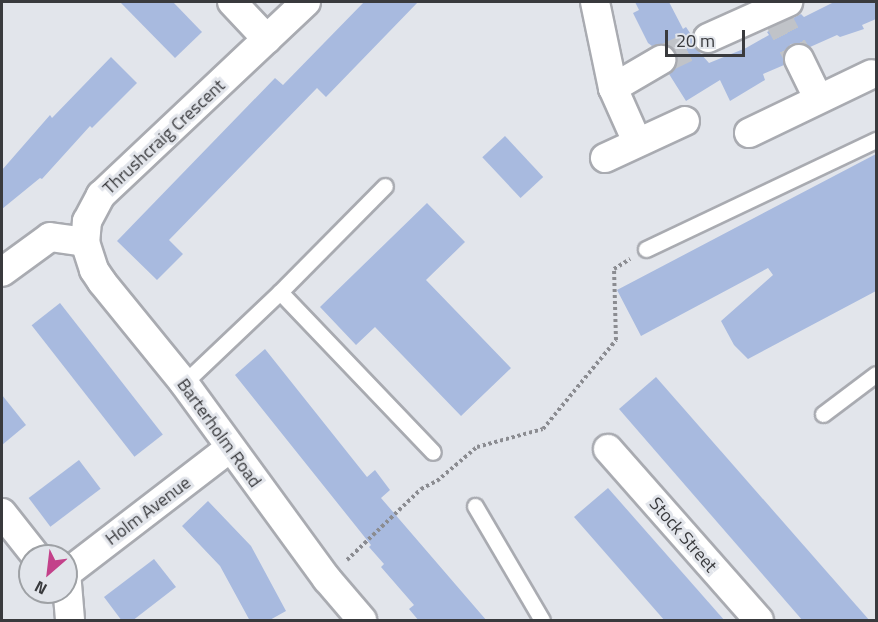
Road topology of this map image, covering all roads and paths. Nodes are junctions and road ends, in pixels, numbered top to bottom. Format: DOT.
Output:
graph roads {
  1 [pos="232,2"];
  2 [pos="306,2"];
  3 [pos="595,2"];
  4 [pos="788,2"];
  5 [pos="741,11"];
  6 [pos="708,38"];
  7 [pos="267,39"];
  8 [pos="799,59"];
  9 [pos="661,60"];
  10 [pos="872,74"];
  11 [pos="614,88"];
  12 [pos="818,98"];
  13 [pos="685,121"];
  14 [pos="749,133"];
  15 [pos="876,140"];
  16 [pos="637,142"];
  17 [pos="605,158"];
  18 [pos="385,186"];
  19 [pos="85,242"];
  20 [pos="646,249"];
  21 [pos="2,272"];
  22 [pos="280,292"];
  23 [pos="876,374"];
  24 [pos="184,383"];
  25 [pos="823,414"];
  26 [pos="230,448"];
  27 [pos="608,449"];
  28 [pos="433,452"];
  29 [pos="475,506"];
  30 [pos="2,513"];
  31 [pos="27,544"];
  32 [pos="78,565"];
  33 [pos="327,579"];
  34 [pos="69,604"];
  35 [pos="70,621"];
  36 [pos="362,621"];
  37 [pos="542,621"];
  38 [pos="759,621"];
  1 -- 7 [label="street"];
  2 -- 7 [label="street, Thrushcraig Crescent"];
  3 -- 11 [label="street"];
  4 -- 5 [label="street"];
  5 -- 6 [label="street"];
  7 -- 19 [label="street, Thrushcraig Crescent"];
  8 -- 12 [label="street"];
  9 -- 11 [label="street"];
  10 -- 12 [label="street"];
  11 -- 16 [label="street"];
  12 -- 14 [label="street"];
  13 -- 16 [label="street"];
  15 -- 20 [label="lane"];
  16 -- 17 [label="street"];
  18 -- 22 [label="lane"];
  19 -- 21 [label="street"];
  19 -- 24 [label="street, Barterholm Road"];
  20 -- 33 [label="path"];
  22 -- 24 [label="lane"];
  22 -- 28 [label="lane"];
  23 -- 25 [label="lane"];
  24 -- 26 [label="street, Barterholm Road"];
  26 -- 32 [label="street, Holm Avenue"];
  26 -- 33 [label="street, Barterholm Road"];
  27 -- 38 [label="street, Stock Street"];
  29 -- 37 [label="lane"];
  30 -- 31 [label="street"];
  33 -- 36 [label="street, Barterholm Road"];
  34 -- 35 [label="street"];
}
